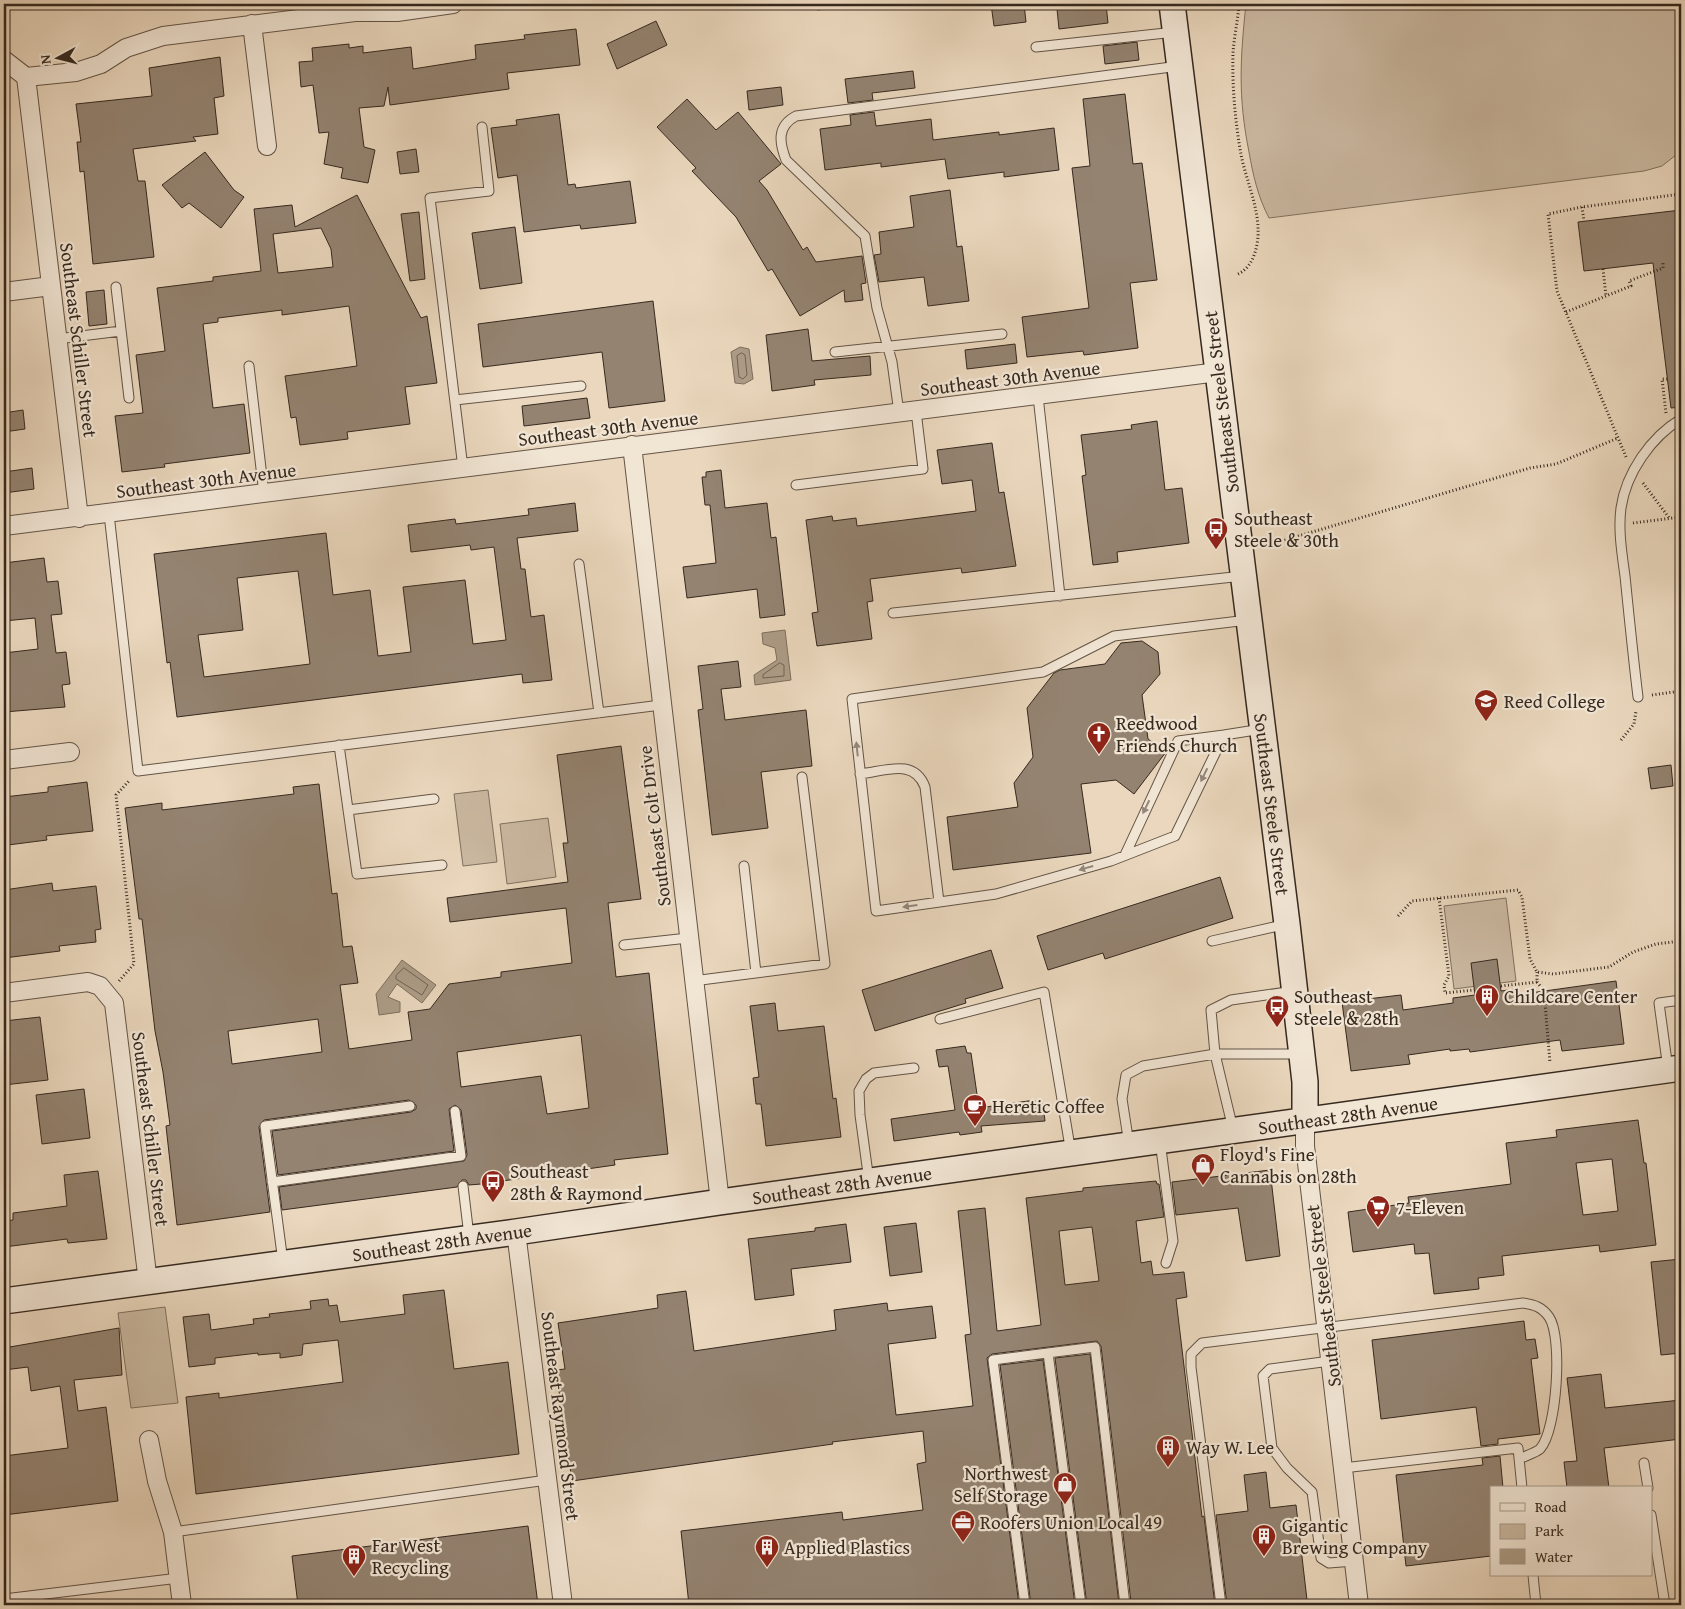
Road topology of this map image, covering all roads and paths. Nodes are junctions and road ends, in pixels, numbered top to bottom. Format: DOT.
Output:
graph roads {
  1 [pos="453,4"];
  2 [pos="1172,4"];
  3 [pos="1239,4"];
  4 [pos="1281,4"];
  5 [pos="1303,4"];
  6 [pos="368,8"];
  7 [pos="252,24"];
  8 [pos="1175,32"];
  9 [pos="1036,47"];
  10 [pos="4,60"];
  11 [pos="1180,66"];
  12 [pos="26,77"];
  13 [pos="482,128"];
  14 [pos="267,146"];
  15 [pos="1681,194"];
  16 [pos="1582,207"];
  17 [pos="1584,221"];
  18 [pos="1663,262"];
  19 [pos="1603,269"];
  20 [pos="1238,274"];
  21 [pos="50,286"];
  22 [pos="116,287"];
  23 [pos="4,292"];
  24 [pos="1606,296"];
  25 [pos="1566,312"];
  26 [pos="121,331"];
  27 [pos="1002,334"];
  28 [pos="57,340"];
  29 [pos="887,346"];
  30 [pos="835,352"];
  31 [pos="249,366"];
  32 [pos="1218,372"];
  33 [pos="1667,379"];
  34 [pos="581,386"];
  35 [pos="1038,396"];
  36 [pos="129,398"];
  37 [pos="455,400"];
  38 [pos="916,411"];
  39 [pos="899,413"];
  40 [pos="1681,419"];
  41 [pos="1670,426"];
  42 [pos="1618,438"];
  43 [pos="632,445"];
  44 [pos="463,468"];
  45 [pos="1634,471"];
  46 [pos="796,485"];
  47 [pos="264,494"];
  48 [pos="109,514"];
  49 [pos="1681,517"];
  50 [pos="79,518"];
  51 [pos="1670,519"];
  52 [pos="1620,525"];
  53 [pos="4,526"];
  54 [pos="1240,550"];
  55 [pos="579,564"];
  56 [pos="1243,576"];
  57 [pos="1060,596"];
  58 [pos="893,614"];
  59 [pos="1249,620"];
  60 [pos="1681,691"];
  61 [pos="1638,697"];
  62 [pos="661,705"];
  63 [pos="599,712"];
  64 [pos="1262,729"];
  65 [pos="1224,735"];
  66 [pos="1621,740"];
  67 [pos="339,745"];
  68 [pos="70,752"];
  69 [pos="4,760"];
  70 [pos="138,771"];
  71 [pos="860,774"];
  72 [pos="802,777"];
  73 [pos="434,799"];
  74 [pos="348,810"];
  75 [pos="1125,855"];
  76 [pos="442,865"];
  77 [pos="744,866"];
  78 [pos="1439,898"];
  79 [pos="938,902"];
  80 [pos="1398,916"];
  81 [pos="1287,924"];
  82 [pos="688,938"];
  83 [pos="1212,941"];
  84 [pos="1681,941"];
  85 [pos="624,945"];
  86 [pos="1534,952"];
  87 [pos="1529,953"];
  88 [pos="1538,972"];
  89 [pos="756,973"];
  90 [pos="693,981"];
  91 [pos="1537,982"];
  92 [pos="1501,986"];
  93 [pos="104,990"];
  94 [pos="1474,990"];
  95 [pos="1294,991"];
  96 [pos="4,993"];
  97 [pos="1681,1000"];
  98 [pos="940,1019"];
  99 [pos="1215,1054"];
  100 [pos="1302,1054"];
  101 [pos="914,1068"];
  102 [pos="1675,1069"];
  103 [pos="1553,1086"];
  104 [pos="410,1106"];
  105 [pos="455,1111"];
  106 [pos="1305,1121"];
  107 [pos="1233,1131"];
  108 [pos="1160,1141"];
  109 [pos="1129,1145"];
  110 [pos="1072,1153"];
  111 [pos="869,1181"];
  112 [pos="272,1182"];
  113 [pos="463,1186"];
  114 [pos="720,1202"];
  115 [pos="516,1232"];
  116 [pos="470,1238"];
  117 [pos="1166,1263"];
  118 [pos="283,1264"];
  119 [pos="148,1282"];
  120 [pos="4,1301"];
  121 [pos="1326,1327"];
  122 [pos="1048,1353"];
  123 [pos="1330,1361"];
  124 [pos="150,1440"];
  125 [pos="1519,1459"];
  126 [pos="1644,1463"];
  127 [pos="1343,1468"];
  128 [pos="547,1480"];
  129 [pos="1522,1486"];
  130 [pos="1648,1486"];
  131 [pos="1652,1521"];
  132 [pos="173,1532"];
  133 [pos="1354,1561"];
  134 [pos="1532,1576"];
  135 [pos="179,1578"];
  136 [pos="4,1599"];
  137 [pos="182,1605"];
  138 [pos="563,1605"];
  139 [pos="1025,1605"];
  140 [pos="1081,1605"];
  141 [pos="1125,1605"];
  142 [pos="1221,1605"];
  143 [pos="1359,1605"];
  144 [pos="1536,1605"];
  145 [pos="1665,1605"];
  1 -- 6 [label="street"];
  2 -- 8 [label="street, Southeast Steele Street"];
  3 -- 20 [label="path"];
  4 -- 5 [label="path"];
  6 -- 7 [label="street"];
  7 -- 12 [label="street"];
  7 -- 14 [label="street"];
  8 -- 9 [label="lane"];
  8 -- 11 [label="street, Southeast Steele Street"];
  10 -- 12 [label="street"];
  11 -- 29 [label="lane"];
  11 -- 32 [label="street, Southeast Steele Street"];
  12 -- 21 [label="street, Southeast Schiller Street"];
  13 -- 37 [label="lane"];
  15 -- 16 [label="path"];
  16 -- 17 [label="path"];
  16 -- 25 [label="path"];
  18 -- 24 [label="path"];
  19 -- 24 [label="path"];
  21 -- 23 [label="street"];
  21 -- 28 [label="street, Southeast Schiller Street"];
  22 -- 26 [label="lane"];
  24 -- 25 [label="path"];
  25 -- 42 [label="path"];
  26 -- 28 [label="lane"];
  26 -- 36 [label="lane"];
  27 -- 29 [label="lane"];
  28 -- 50 [label="street, Southeast Schiller Street"];
  29 -- 30 [label="lane"];
  29 -- 39 [label="lane"];
  31 -- 47 [label="lane"];
  32 -- 35 [label="street, Southeast 30th Avenue"];
  32 -- 54 [label="street, Southeast Steele Street"];
  33 -- 41 [label="path"];
  34 -- 37 [label="lane"];
  35 -- 38 [label="street, Southeast 30th Avenue"];
  35 -- 57 [label="lane"];
  37 -- 44 [label="lane"];
  38 -- 39 [label="street, Southeast 30th Avenue"];
  38 -- 46 [label="lane"];
  39 -- 43 [label="street, Southeast 30th Avenue"];
  40 -- 41 [label="lane"];
  41 -- 45 [label="lane"];
  42 -- 45 [label="path"];
  42 -- 54 [label="path"];
  43 -- 44 [label="street, Southeast 30th Avenue"];
  43 -- 62 [label="street, Southeast Colt Drive"];
  44 -- 47 [label="street, Southeast 30th Avenue"];
  45 -- 51 [label="path"];
  45 -- 52 [label="lane"];
  47 -- 48 [label="street, Southeast 30th Avenue"];
  48 -- 50 [label="street, Southeast 30th Avenue"];
  48 -- 70 [label="lane"];
  49 -- 51 [label="path"];
  50 -- 53 [label="street, Southeast 30th Avenue"];
  51 -- 52 [label="path"];
  52 -- 61 [label="lane"];
  54 -- 56 [label="street, Southeast Steele Street"];
  55 -- 63 [label="lane"];
  56 -- 57 [label="lane"];
  56 -- 59 [label="street, Southeast Steele Street"];
  57 -- 58 [label="lane"];
  59 -- 64 [label="street, Southeast Steele Street"];
  71 -- 59 [label="lane, one-way"];
  60 -- 61 [label="path"];
  61 -- 66 [label="path"];
  62 -- 63 [label="lane"];
  62 -- 82 [label="street, Southeast Colt Drive"];
  63 -- 67 [label="lane"];
  64 -- 65 [label="lane"];
  64 -- 81 [label="street, Southeast Steele Street"];
  65 -- 75 [label="lane, one-way"];
  65 -- 75 [label="lane, one-way"];
  67 -- 70 [label="lane"];
  67 -- 74 [label="lane"];
  68 -- 69 [label="street"];
  70 -- 93 [label="path"];
  71 -- 79 [label="lane"];
  79 -- 71 [label="lane, one-way"];
  72 -- 89 [label="lane"];
  73 -- 74 [label="lane"];
  74 -- 76 [label="lane"];
  75 -- 79 [label="lane, one-way"];
  77 -- 89 [label="lane"];
  78 -- 80 [label="path"];
  78 -- 87 [label="path"];
  78 -- 94 [label="path"];
  81 -- 83 [label="lane"];
  81 -- 95 [label="street, Southeast Steele Street"];
  82 -- 85 [label="lane"];
  82 -- 90 [label="street, Southeast Colt Drive"];
  84 -- 88 [label="path"];
  86 -- 87 [label="path"];
  87 -- 88 [label="path"];
  88 -- 91 [label="path"];
  89 -- 90 [label="lane"];
  90 -- 114 [label="street, Southeast Colt Drive"];
  91 -- 92 [label="path"];
  91 -- 103 [label="path"];
  93 -- 96 [label="street"];
  93 -- 119 [label="street, Southeast Schiller Street"];
  95 -- 99 [label="lane"];
  95 -- 100 [label="street, Southeast Steele Street"];
  97 -- 102 [label="lane"];
  98 -- 110 [label="lane"];
  99 -- 100 [label="lane"];
  99 -- 107 [label="lane"];
  99 -- 109 [label="lane"];
  100 -- 106 [label="street, Southeast Steele Street"];
  101 -- 111 [label="lane"];
  102 -- 103 [label="street, Southeast 28th Avenue"];
  103 -- 106 [label="street, Southeast 28th Avenue"];
  104 -- 112 [label="lane"];
  105 -- 112 [label="lane"];
  106 -- 107 [label="street, Southeast 28th Avenue"];
  106 -- 121 [label="street, Southeast Steele Street"];
  107 -- 108 [label="street, Southeast 28th Avenue"];
  108 -- 109 [label="street, Southeast 28th Avenue"];
  108 -- 117 [label="lane"];
  109 -- 110 [label="street, Southeast 28th Avenue"];
  110 -- 111 [label="street, Southeast 28th Avenue"];
  111 -- 114 [label="street, Southeast 28th Avenue"];
  112 -- 118 [label="lane"];
  113 -- 116 [label="lane"];
  114 -- 115 [label="street, Southeast 28th Avenue"];
  115 -- 116 [label="street, Southeast 28th Avenue"];
  115 -- 128 [label="street, Southeast Raymond Street"];
  116 -- 118 [label="street, Southeast 28th Avenue"];
  118 -- 119 [label="street, Southeast 28th Avenue"];
  119 -- 120 [label="street, Southeast 28th Avenue"];
  121 -- 123 [label="street, Southeast Steele Street"];
  121 -- 125 [label="lane"];
  121 -- 142 [label="lane"];
  122 -- 139 [label="lane"];
  122 -- 140 [label="lane"];
  122 -- 141 [label="lane"];
  123 -- 127 [label="street, Southeast Steele Street"];
  123 -- 133 [label="lane"];
  124 -- 132 [label="street"];
  125 -- 127 [label="lane"];
  125 -- 129 [label="lane"];
  126 -- 130 [label="lane"];
  127 -- 133 [label="street, Southeast Steele Street"];
  128 -- 132 [label="lane"];
  128 -- 138 [label="street, Southeast Raymond Street"];
  131 -- 145 [label="lane"];
  132 -- 135 [label="street"];
  133 -- 143 [label="street, Southeast Steele Street"];
  134 -- 144 [label="lane"];
  135 -- 136 [label="lane"];
  135 -- 137 [label="street"];
}
